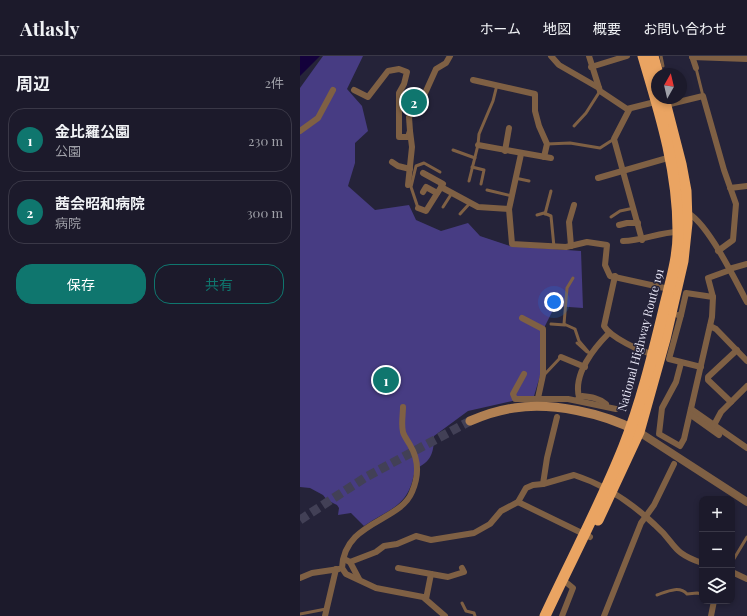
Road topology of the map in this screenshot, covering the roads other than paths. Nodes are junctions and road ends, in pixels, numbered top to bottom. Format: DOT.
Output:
graph roads {
  1 [pos="450,56"];
  2 [pos="551,56"];
  3 [pos="588,56"];
  4 [pos="627,56"];
  5 [pos="643,56"];
  6 [pos="692,56"];
  7 [pos="747,59"];
  8 [pos="591,67"];
  9 [pos="696,68"];
  10 [pos="651,74"];
  11 [pos="473,80"];
  12 [pos="497,85"];
  13 [pos="332,90"];
  14 [pos="354,90"];
  15 [pos="599,90"];
  16 [pos="703,96"];
  17 [pos="687,98"];
  18 [pos="652,104"];
  19 [pos="664,104"];
  20 [pos="629,110"];
  21 [pos="574,126"];
  22 [pos="509,128"];
  23 [pos="300,131"];
  24 [pos="410,131"];
  25 [pos="500,138"];
  26 [pos="614,139"];
  27 [pos="506,140"];
  28 [pos="547,144"];
  29 [pos="478,145"];
  30 [pos="453,150"];
  31 [pos="505,151"];
  32 [pos="521,154"];
  33 [pos="675,156"];
  34 [pos="544,157"];
  35 [pos="475,158"];
  36 [pos="551,158"];
  37 [pos="392,162"];
  38 [pos="472,168"];
  39 [pos="410,169"];
  40 [pos="622,171"];
  41 [pos="440,172"];
  42 [pos="423,173"];
  43 [pos="515,178"];
  44 [pos="598,178"];
  45 [pos="469,181"];
  46 [pos="529,181"];
  47 [pos="481,184"];
  48 [pos="410,186"];
  49 [pos="747,186"];
  50 [pos="441,187"];
  51 [pos="730,188"];
  52 [pos="487,190"];
  53 [pos="551,191"];
  54 [pos="423,192"];
  55 [pos="437,193"];
  56 [pos="452,193"];
  57 [pos="512,196"];
  58 [pos="470,203"];
  59 [pos="574,204"];
  60 [pos="443,207"];
  61 [pos="418,208"];
  62 [pos="634,208"];
  63 [pos="509,210"];
  64 [pos="682,212"];
  65 [pos="460,214"];
  66 [pos="545,214"];
  67 [pos="537,215"];
  68 [pos="611,217"];
  69 [pos="638,224"];
  70 [pos="619,225"];
  71 [pos="678,232"];
  72 [pos="642,240"];
  73 [pos="623,241"];
  74 [pos="554,246"];
  75 [pos="571,246"];
  76 [pos="718,251"];
  77 [pos="747,264"];
  78 [pos="729,269"];
  79 [pos="615,276"];
  80 [pos="573,278"];
  81 [pos="669,289"];
  82 [pos="713,297"];
  83 [pos="747,302"];
  84 [pos="676,314"];
  85 [pos="522,318"];
  86 [pos="552,324"];
  87 [pos="565,325"];
  88 [pos="710,326"];
  89 [pos="609,333"];
  90 [pos="577,343"];
  91 [pos="737,350"];
  92 [pos="590,354"];
  93 [pos="653,354"];
  94 [pos="561,357"];
  95 [pos="747,361"];
  96 [pos="681,363"];
  97 [pos="585,367"];
  98 [pos="701,367"];
  99 [pos="524,374"];
  100 [pos="543,375"];
  101 [pos="747,386"];
  102 [pos="538,398"];
  103 [pos="578,399"];
  104 [pos="731,402"];
  105 [pos="589,404"];
  106 [pos="606,404"];
  107 [pos="403,407"];
  108 [pos="690,412"];
  109 [pos="586,413"];
  110 [pos="557,417"];
  111 [pos="470,421"];
  112 [pos="714,425"];
  113 [pos="635,430"];
  114 [pos="720,434"];
  115 [pos="747,448"];
  116 [pos="674,464"];
  117 [pos="543,484"];
  118 [pos="609,491"];
  119 [pos="518,502"];
  120 [pos="747,502"];
  121 [pos="645,517"];
  122 [pos="587,536"];
  123 [pos="747,537"];
  124 [pos="735,557"];
  125 [pos="347,560"];
  126 [pos="699,562"];
  127 [pos="398,568"];
  128 [pos="462,568"];
  129 [pos="339,569"];
  130 [pos="300,573"];
  131 [pos="735,573"];
  132 [pos="431,574"];
  133 [pos="307,575"];
  134 [pos="300,578"];
  135 [pos="747,579"];
  136 [pos="360,580"];
  137 [pos="565,581"];
  138 [pos="699,593"];
  139 [pos="656,595"];
  140 [pos="426,598"];
  141 [pos="462,603"];
  142 [pos="714,604"];
  143 [pos="326,609"];
  144 [pos="300,614"];
  145 [pos="324,616"];
  146 [pos="446,616"];
  147 [pos="475,616"];
  148 [pos="545,616"];
  149 [pos="552,616"];
  150 [pos="562,616"];
  151 [pos="604,616"];
  152 [pos="712,616"];
  1 -- 24 [label="street"];
  2 -- 15 [label="street"];
  3 -- 8 [label="street"];
  4 -- 8 [label="street"];
  5 -- 10 [label="highway, National Highway Route 191"];
  6 -- 7 [label="street"];
  6 -- 9 [label="street"];
  8 -- 15 [label="street"];
  9 -- 16 [label="lane"];
  11 -- 12 [label="street"];
  12 -- 28 [label="street"];
  12 -- 29 [label="lane"];
  13 -- 23 [label="street"];
  14 -- 24 [label="street"];
  15 -- 20 [label="street"];
  15 -- 21 [label="lane"];
  16 -- 17 [label="street"];
  16 -- 51 [label="street"];
  18 -- 20 [label="street"];
  19 -- 33 [label="highway, National Highway Route 191"];
  20 -- 26 [label="street"];
  22 -- 27 [label="street"];
  24 -- 39 [label="street"];
  25 -- 27 [label="street"];
  26 -- 28 [label="lane"];
  26 -- 40 [label="street"];
  27 -- 31 [label="street"];
  28 -- 34 [label="street"];
  29 -- 31 [label="street"];
  29 -- 35 [label="lane"];
  30 -- 35 [label="lane"];
  31 -- 32 [label="street"];
  32 -- 34 [label="street"];
  32 -- 43 [label="street"];
  33 -- 40 [label="street"];
  33 -- 64 [label="highway, National Highway Route 191"];
  34 -- 36 [label="street"];
  35 -- 38 [label="lane"];
  37 -- 39 [label="street"];
  38 -- 45 [label="lane"];
  38 -- 47 [label="lane"];
  39 -- 48 [label="street"];
  40 -- 44 [label="street"];
  40 -- 62 [label="street"];
  41 -- 48 [label="lane"];
  42 -- 50 [label="street"];
  43 -- 46 [label="lane"];
  43 -- 57 [label="street"];
  48 -- 61 [label="lane"];
  49 -- 51 [label="street"];
  50 -- 55 [label="street"];
  50 -- 56 [label="street"];
  51 -- 76 [label="street"];
  52 -- 57 [label="lane"];
  53 -- 66 [label="lane"];
  54 -- 55 [label="street"];
  55 -- 61 [label="street"];
  56 -- 58 [label="street"];
  56 -- 60 [label="lane"];
  57 -- 63 [label="street"];
  58 -- 63 [label="street"];
  58 -- 65 [label="lane"];
  59 -- 75 [label="street"];
  62 -- 68 [label="lane"];
  62 -- 69 [label="street"];
  63 -- 74 [label="street"];
  64 -- 71 [label="highway, National Highway Route 191"];
  64 -- 76 [label="street"];
  64 -- 84 [label="highway, National Highway Route 191"];
  66 -- 67 [label="lane"];
  66 -- 74 [label="lane"];
  69 -- 70 [label="street"];
  69 -- 72 [label="street"];
  71 -- 72 [label="street"];
  71 -- 81 [label="highway, National Highway Route 191"];
  72 -- 73 [label="street"];
  74 -- 75 [label="street"];
  75 -- 79 [label="street"];
  76 -- 78 [label="street"];
  77 -- 78 [label="street"];
  78 -- 82 [label="street"];
  78 -- 83 [label="street"];
  79 -- 81 [label="street"];
  79 -- 89 [label="street"];
  80 -- 87 [label="lane"];
  81 -- 93 [label="highway, National Highway Route 191"];
  82 -- 84 [label="street"];
  82 -- 88 [label="street"];
  84 -- 96 [label="street"];
  84 -- 113 [label="highway, National Highway Route 191"];
  85 -- 100 [label="street"];
  86 -- 87 [label="lane"];
  87 -- 92 [label="lane"];
  88 -- 91 [label="street"];
  88 -- 98 [label="street"];
  89 -- 92 [label="street"];
  89 -- 93 [label="street"];
  90 -- 92 [label="lane"];
  91 -- 95 [label="street"];
  91 -- 104 [label="street"];
  92 -- 97 [label="street"];
  93 -- 113 [label="highway, National Highway Route 191"];
  94 -- 97 [label="street"];
  94 -- 100 [label="lane"];
  96 -- 98 [label="street"];
  96 -- 108 [label="street"];
  97 -- 103 [label="street"];
  98 -- 108 [label="street"];
  99 -- 102 [label="street"];
  100 -- 102 [label="street"];
  101 -- 104 [label="street"];
  102 -- 103 [label="street"];
  103 -- 105 [label="street"];
  103 -- 106 [label="street"];
  104 -- 112 [label="street"];
  105 -- 106 [label="street"];
  105 -- 106 [label="street"];
  105 -- 109 [label="street"];
  107 -- 125 [label="street"];
  108 -- 112 [label="street"];
  108 -- 114 [label="street"];
  109 -- 111 [label="main road"];
  109 -- 113 [label="main road"];
  110 -- 117 [label="street"];
  112 -- 115 [label="street"];
  113 -- 118 [label="highway, National Highway Route 191"];
  113 -- 120 [label="street"];
  116 -- 121 [label="street"];
  117 -- 118 [label="street"];
  117 -- 119 [label="street"];
  118 -- 121 [label="street"];
  118 -- 122 [label="highway, National Highway Route 191"];
  119 -- 122 [label="street"];
  119 -- 125 [label="street"];
  121 -- 126 [label="street"];
  121 -- 151 [label="street"];
  122 -- 137 [label="highway, National Highway Route 191"];
  123 -- 124 [label="lane"];
  125 -- 129 [label="street"];
  125 -- 136 [label="street"];
  127 -- 132 [label="street"];
  128 -- 132 [label="street"];
  129 -- 133 [label="street"];
  129 -- 136 [label="street"];
  129 -- 143 [label="street"];
  130 -- 133 [label="street"];
  131 -- 135 [label="street"];
  132 -- 140 [label="street"];
  133 -- 134 [label="street"];
  136 -- 140 [label="street"];
  137 -- 148 [label="highway, National Highway Route 191"];
  137 -- 149 [label="highway, National Highway Route 191"];
  137 -- 150 [label="street"];
  138 -- 139 [label="lane"];
  140 -- 146 [label="street"];
  141 -- 147 [label="lane"];
  142 -- 152 [label="street"];
  143 -- 144 [label="lane"];
  143 -- 145 [label="street"];
}
